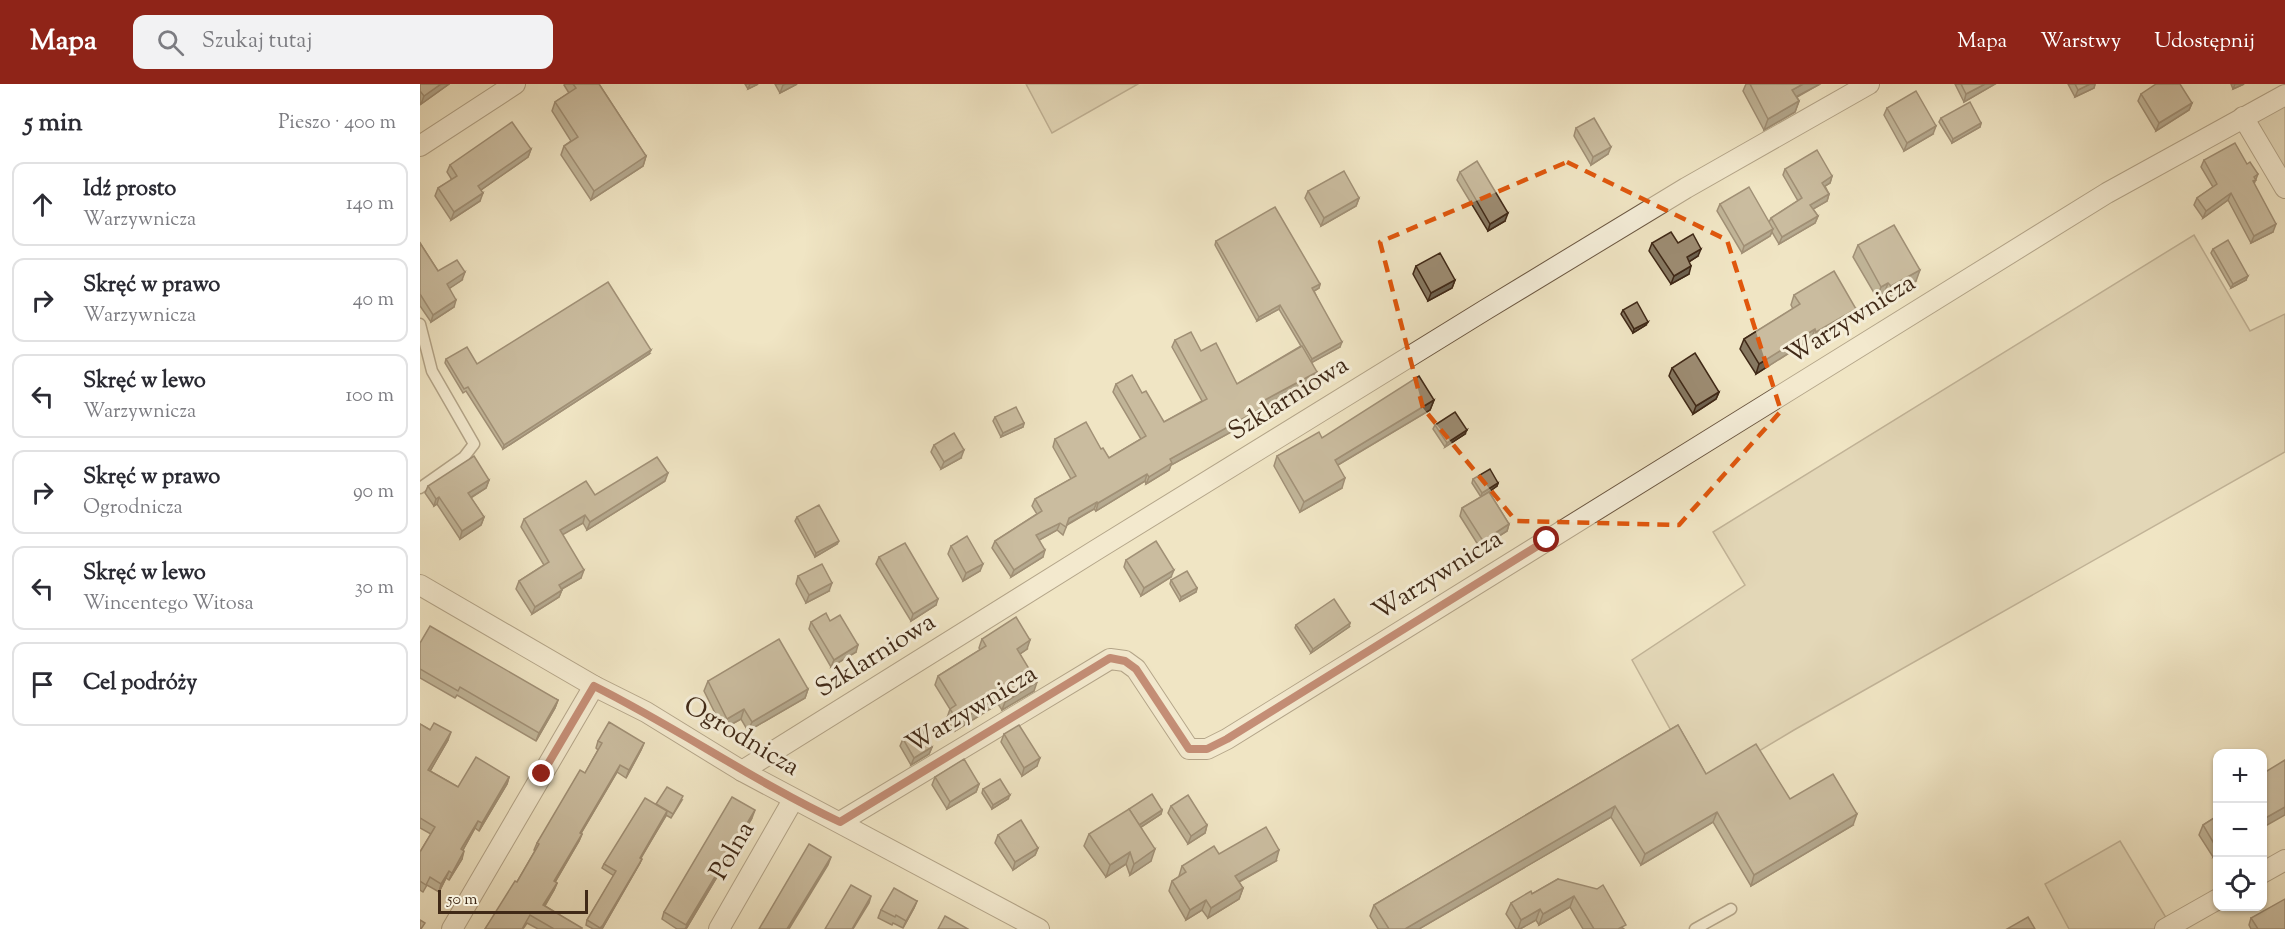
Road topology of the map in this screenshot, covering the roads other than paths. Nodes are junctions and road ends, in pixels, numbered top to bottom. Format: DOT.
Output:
graph roads {
  1 [pos="515,84"];
  2 [pos="1869,84"];
  3 [pos="2285,95"];
  4 [pos="2243,117"];
  5 [pos="420,146"];
  6 [pos="2285,188"];
  7 [pos="420,324"];
  8 [pos="420,488"];
  9 [pos="422,590"];
  10 [pos="594,686"];
  11 [pos="742,771"];
  12 [pos="793,800"];
  13 [pos="840,822"];
  14 [pos="2285,860"];
  15 [pos="2267,870"];
  16 [pos="2213,901"];
  17 [pos="1731,909"];
  18 [pos="452,929"];
  19 [pos="719,929"];
  20 [pos="1039,929"];
  21 [pos="1695,929"];
  22 [pos="2165,929"];
  1 -- 5 [label="street"];
  2 -- 11 [label="street, Szklarniowa"];
  3 -- 4 [label="street, Warzywnicza"];
  4 -- 6 [label="street"];
  4 -- 13 [label="street, Warzywnicza"];
  7 -- 8 [label="lane"];
  9 -- 10 [label="street, Ogrodnicza"];
  10 -- 11 [label="street, Ogrodnicza"];
  10 -- 18 [label="street"];
  11 -- 12 [label="street, Ogrodnicza"];
  12 -- 13 [label="street, Ogrodnicza"];
  12 -- 19 [label="street, Polna"];
  13 -- 20 [label="street, Ogrodnicza"];
  14 -- 15 [label="street"];
  16 -- 22 [label="street"];
  17 -- 21 [label="lane"];
}
